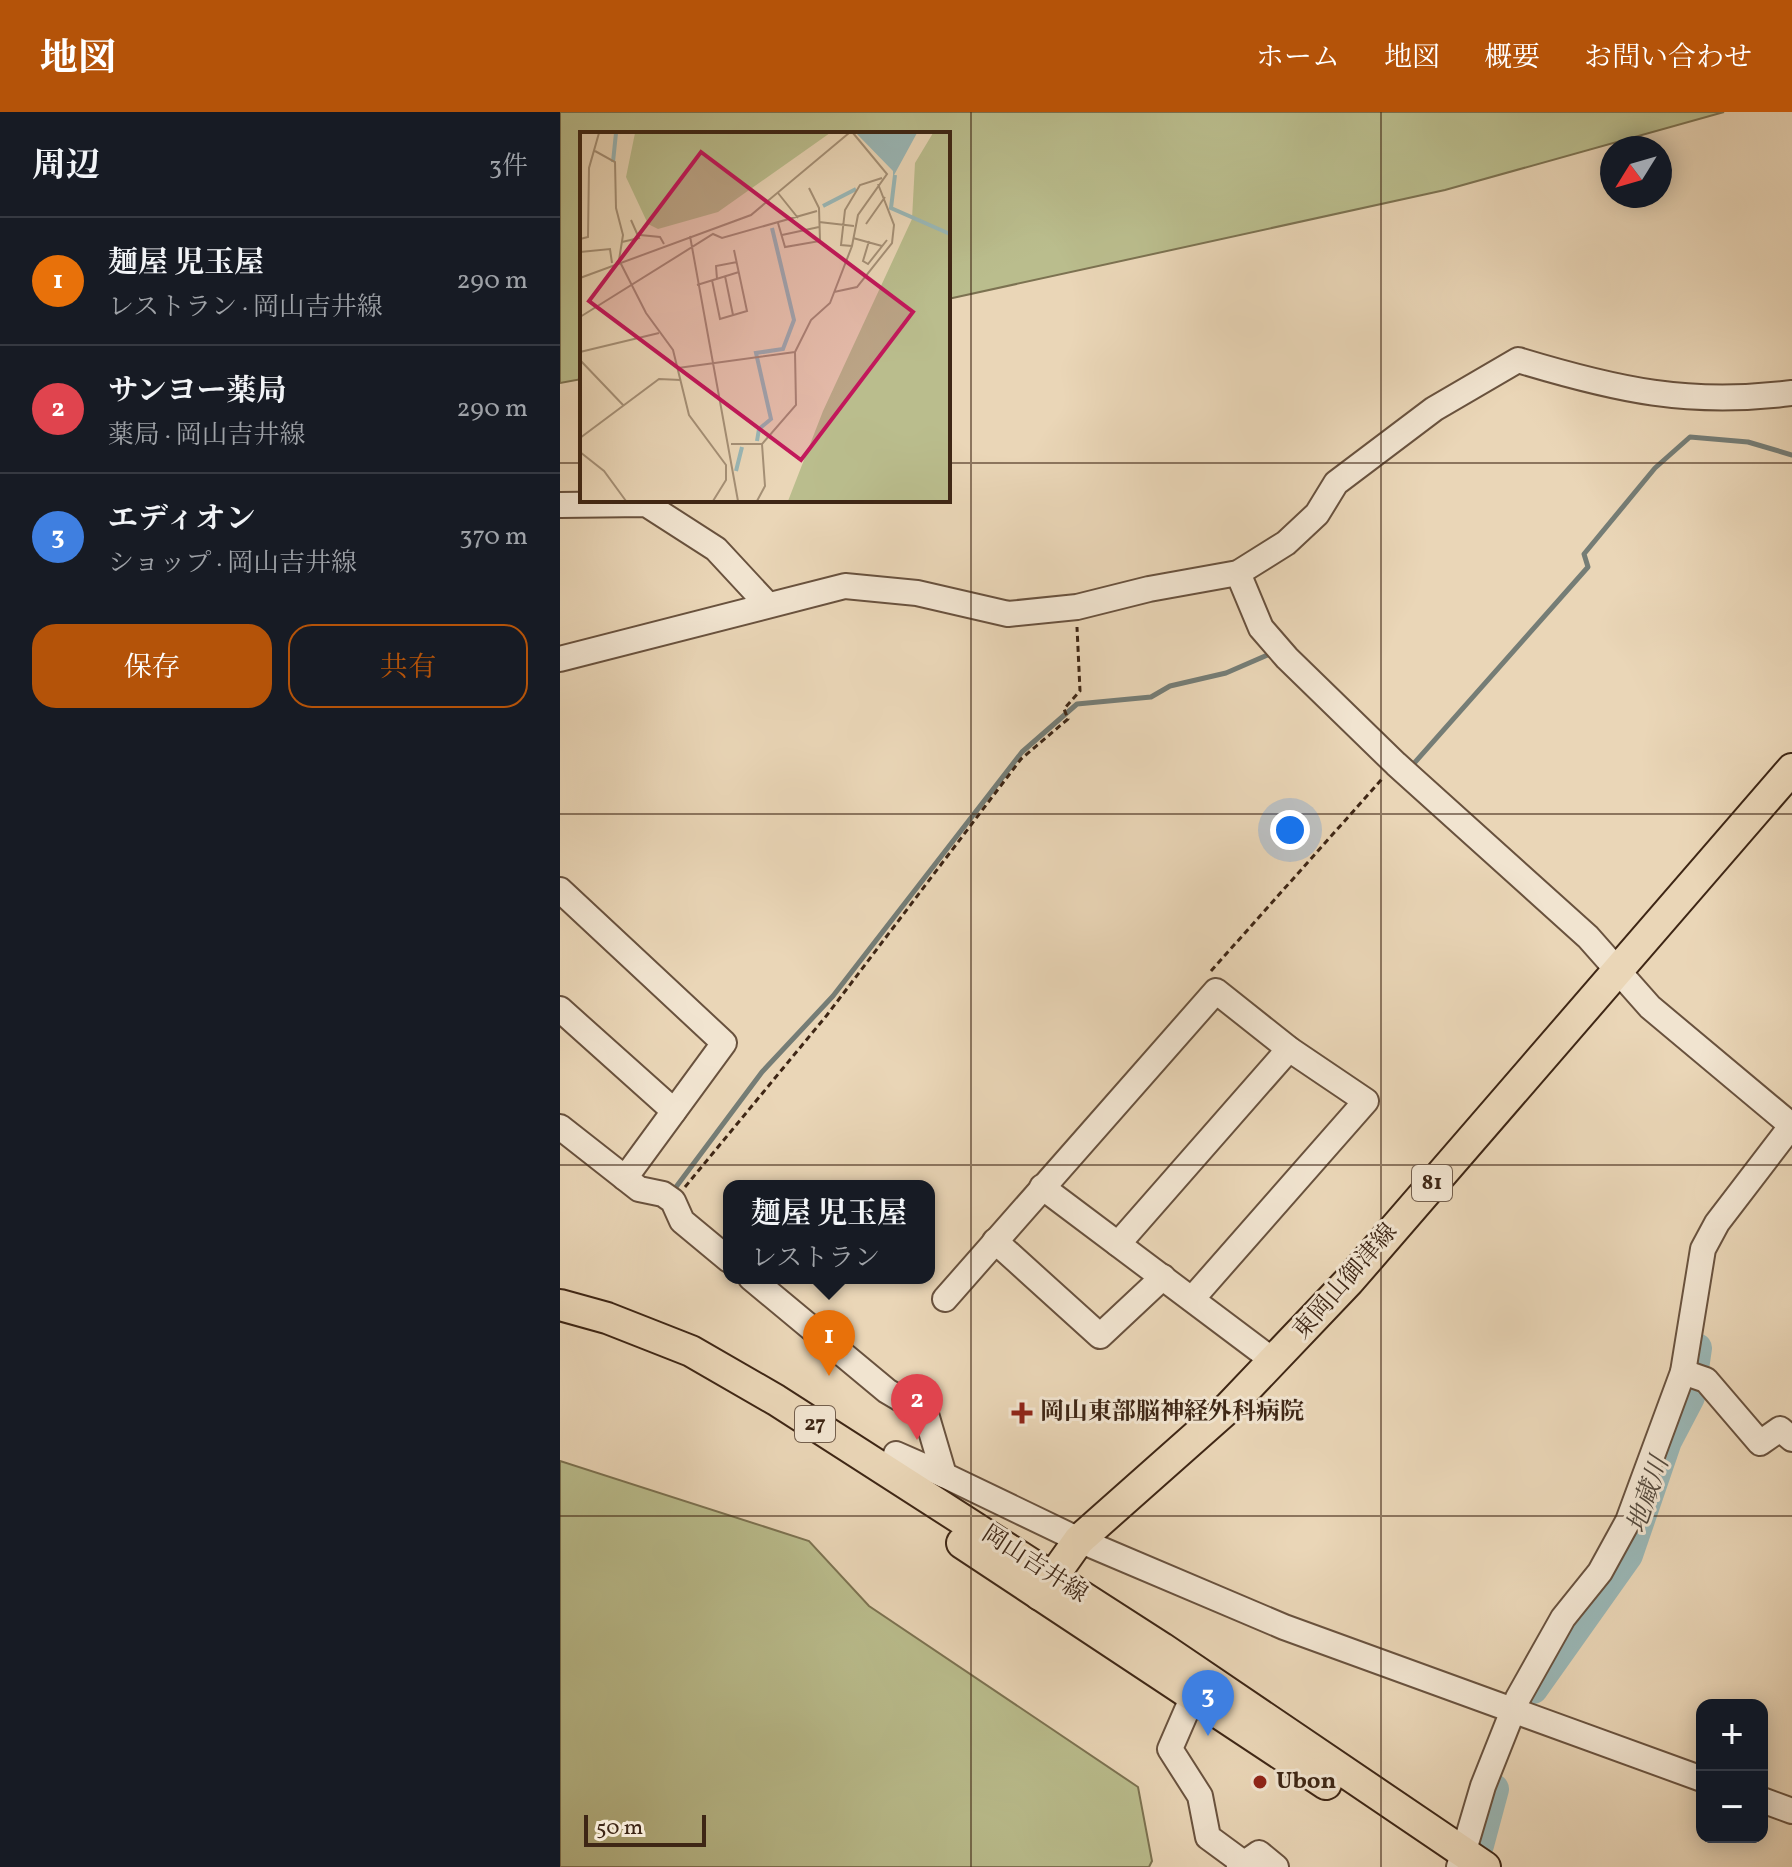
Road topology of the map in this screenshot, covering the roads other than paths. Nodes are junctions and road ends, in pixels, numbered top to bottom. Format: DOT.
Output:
graph roads {
  1 [pos="1792,393"];
  2 [pos="560,505"];
  3 [pos="1238,573"];
  4 [pos="767,604"];
  5 [pos="561,656"];
  6 [pos="1792,769"];
  7 [pos="560,890"];
  8 [pos="1618,970"];
  9 [pos="560,1009"];
  10 [pos="1289,1049"];
  11 [pos="674,1111"];
  12 [pos="1792,1125"];
  13 [pos="560,1127"];
  14 [pos="625,1178"];
  15 [pos="1042,1187"];
  16 [pos="995,1241"];
  17 [pos="1118,1244"];
  18 [pos="723,1255"];
  19 [pos="1163,1277"];
  20 [pos="758,1284"];
  21 [pos="945,1299"];
  22 [pos="1192,1299"];
  23 [pos="560,1305"];
  24 [pos="560,1321"];
  25 [pos="1275,1362"];
  26 [pos="1683,1372"];
  27 [pos="1792,1439"];
  28 [pos="896,1454"];
  29 [pos="944,1475"];
  30 [pos="1079,1540"];
  31 [pos="1047,1586"];
  32 [pos="1193,1696"];
  33 [pos="1525,1716"];
  34 [pos="1696,1777"];
  35 [pos="1768,1802"];
  36 [pos="1792,1811"];
  37 [pos="1464,1863"];
  38 [pos="1240,1865"];
  39 [pos="1276,1867"];
  1 -- 3 [label="street"];
  2 -- 4 [label="street"];
  3 -- 4 [label="street"];
  3 -- 8 [label="street"];
  4 -- 5 [label="street"];
  6 -- 8 [label="main road, 東岡山御津線 / 81"];
  7 -- 11 [label="street"];
  8 -- 12 [label="street"];
  8 -- 25 [label="main road, 東岡山御津線 / 81"];
  9 -- 11 [label="street"];
  10 -- 15 [label="street"];
  10 -- 17 [label="street"];
  10 -- 22 [label="street"];
  11 -- 14 [label="street"];
  12 -- 26 [label="street"];
  13 -- 14 [label="street"];
  14 -- 18 [label="street"];
  15 -- 16 [label="street"];
  15 -- 17 [label="street"];
  16 -- 19 [label="street"];
  16 -- 21 [label="street"];
  17 -- 19 [label="street"];
  19 -- 22 [label="street"];
  20 -- 29 [label="street"];
  22 -- 25 [label="street"];
  23 -- 31 [label="main road, 岡山吉井線 / 27"];
  24 -- 31 [label="main road, 岡山吉井線 / 27"];
  25 -- 30 [label="main road, 東岡山御津線 / 81"];
  26 -- 27 [label="street"];
  26 -- 33 [label="street"];
  28 -- 29 [label="street"];
  29 -- 30 [label="street"];
  30 -- 31 [label="main road, 東岡山御津線 / 81"];
  30 -- 33 [label="street"];
  31 -- 32 [label="main road, 岡山吉井線 / 27"];
  31 -- 37 [label="main road, 岡山吉井線 / 27"];
  32 -- 37 [label="main road, 岡山吉井線 / 27"];
  32 -- 38 [label="street"];
  33 -- 34 [label="street"];
  33 -- 37 [label="street"];
  35 -- 36 [label="street"];
  38 -- 39 [label="street"];
}
